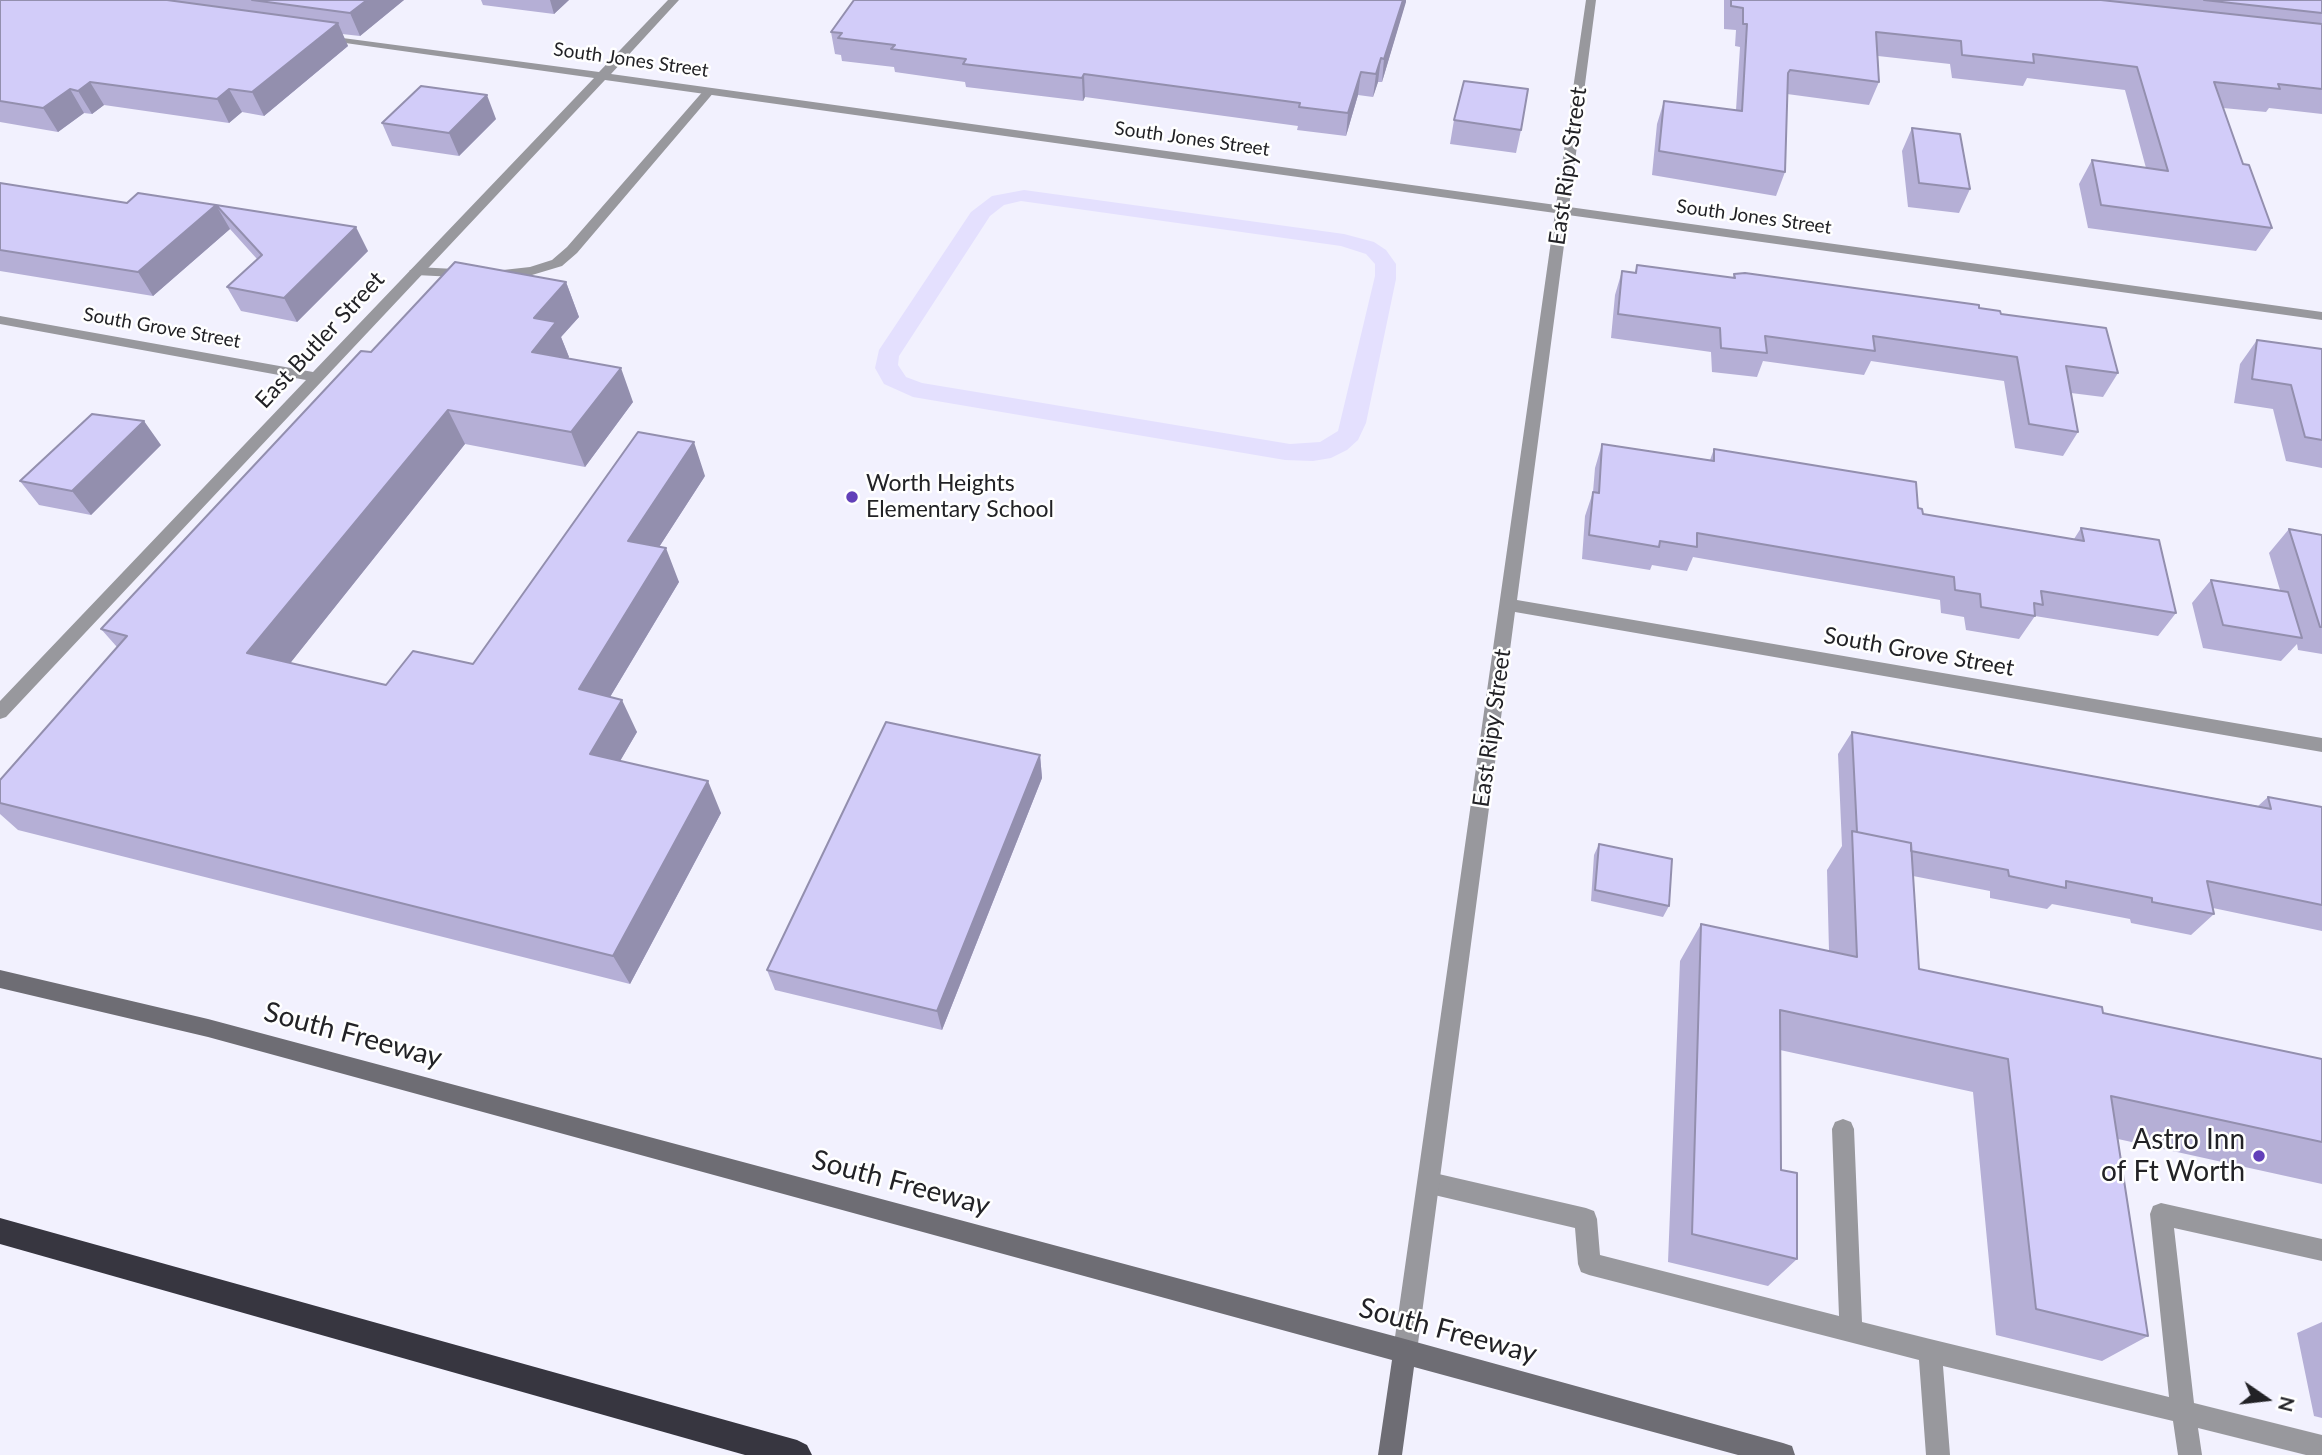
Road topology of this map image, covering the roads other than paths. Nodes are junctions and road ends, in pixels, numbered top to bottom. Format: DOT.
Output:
graph roads {
  1 [pos="674,0"];
  2 [pos="1591,0"];
  3 [pos="316,36"];
  4 [pos="602,76"];
  5 [pos="709,91"];
  6 [pos="1563,210"];
  7 [pos="416,271"];
  8 [pos="2322,316"];
  9 [pos="0,320"];
  10 [pos="316,377"];
  11 [pos="1509,605"];
  12 [pos="0,712"];
  13 [pos="2322,745"];
  14 [pos="0,979"];
  15 [pos="1843,1129"];
  16 [pos="1430,1183"];
  17 [pos="0,1231"];
  18 [pos="2322,1250"];
  19 [pos="1851,1331"];
  20 [pos="1405,1351"];
  21 [pos="1930,1351"];
  22 [pos="2183,1412"];
  23 [pos="2322,1447"];
  24 [pos="797,1455"];
  25 [pos="1391,1455"];
  26 [pos="1783,1455"];
  27 [pos="1938,1455"];
  28 [pos="2190,1455"];
  1 -- 4 [label="street, East Butler Street"];
  2 -- 6 [label="street, East Ripy Street"];
  3 -- 4 [label="street, South Jones Street"];
  4 -- 5 [label="street, South Jones Street"];
  4 -- 7 [label="street, East Butler Street"];
  5 -- 6 [label="street, South Jones Street"];
  5 -- 7 [label="street"];
  6 -- 8 [label="street, South Jones Street"];
  6 -- 11 [label="street, East Ripy Street"];
  7 -- 10 [label="street, East Butler Street"];
  9 -- 10 [label="street, South Grove Street"];
  10 -- 12 [label="street, East Butler Street"];
  11 -- 13 [label="street, South Grove Street"];
  11 -- 16 [label="street, East Ripy Street"];
  14 -- 20 [label="main road, South Freeway"];
  15 -- 19 [label="street"];
  16 -- 19 [label="street"];
  16 -- 20 [label="street, East Ripy Street"];
  17 -- 24 [label="highway"];
  18 -- 22 [label="street"];
  19 -- 21 [label="street"];
  20 -- 25 [label="main road, East Ripy Street"];
  20 -- 26 [label="main road, South Freeway"];
  21 -- 22 [label="street"];
  21 -- 27 [label="street"];
  22 -- 23 [label="street"];
  22 -- 28 [label="street"];
}
